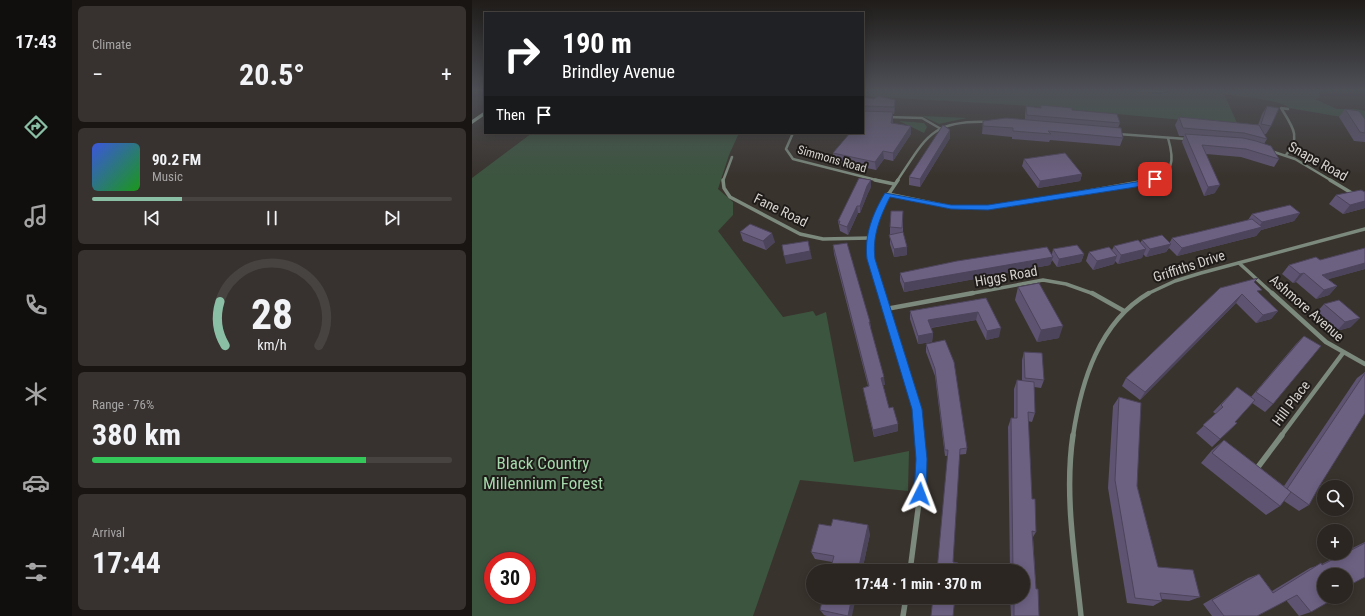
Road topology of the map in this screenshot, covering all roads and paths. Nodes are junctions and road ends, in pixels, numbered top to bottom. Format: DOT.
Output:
graph roads {
  1 [pos="926,120"];
  2 [pos="1287,120"];
  3 [pos="993,123"];
  4 [pos="941,129"];
  5 [pos="1110,133"];
  6 [pos="793,134"];
  7 [pos="1168,138"];
  8 [pos="1189,140"];
  9 [pos="1268,150"];
  10 [pos="1286,155"];
  11 [pos="732,157"];
  12 [pos="894,184"];
  13 [pos="888,194"];
  14 [pos="1361,199"];
  15 [pos="1365,229"];
  16 [pos="870,238"];
  17 [pos="1239,263"];
  18 [pos="886,310"];
  19 [pos="1124,311"];
  20 [pos="1343,353"];
  21 [pos="1365,364"];
  22 [pos="1258,467"];
  23 [pos="911,564"];
  24 [pos="905,604"];
  25 [pos="903,616"];
  26 [pos="1081,616"];
  1 -- 4 [label="street"];
  2 -- 10 [label="street"];
  3 -- 4 [label="street"];
  4 -- 12 [label="street"];
  5 -- 7 [label="street"];
  6 -- 12 [label="street, Simmons Road"];
  7 -- 8 [label="street"];
  7 -- 13 [label="street"];
  9 -- 10 [label="street, Snape Road"];
  10 -- 14 [label="street, Snape Road"];
  11 -- 16 [label="street, Fane Road"];
  12 -- 13 [label="street"];
  13 -- 16 [label="street"];
  15 -- 17 [label="street, Griffiths Drive"];
  16 -- 18 [label="street"];
  17 -- 19 [label="street, Griffiths Drive"];
  17 -- 20 [label="street, Ashmore Avenue"];
  18 -- 19 [label="street, Higgs Road"];
  18 -- 23 [label="street"];
  19 -- 26 [label="street, Griffiths Drive"];
  20 -- 21 [label="street, Ashmore Avenue"];
  20 -- 22 [label="street, Hill Place"];
  24 -- 25 [label="street"];
}
